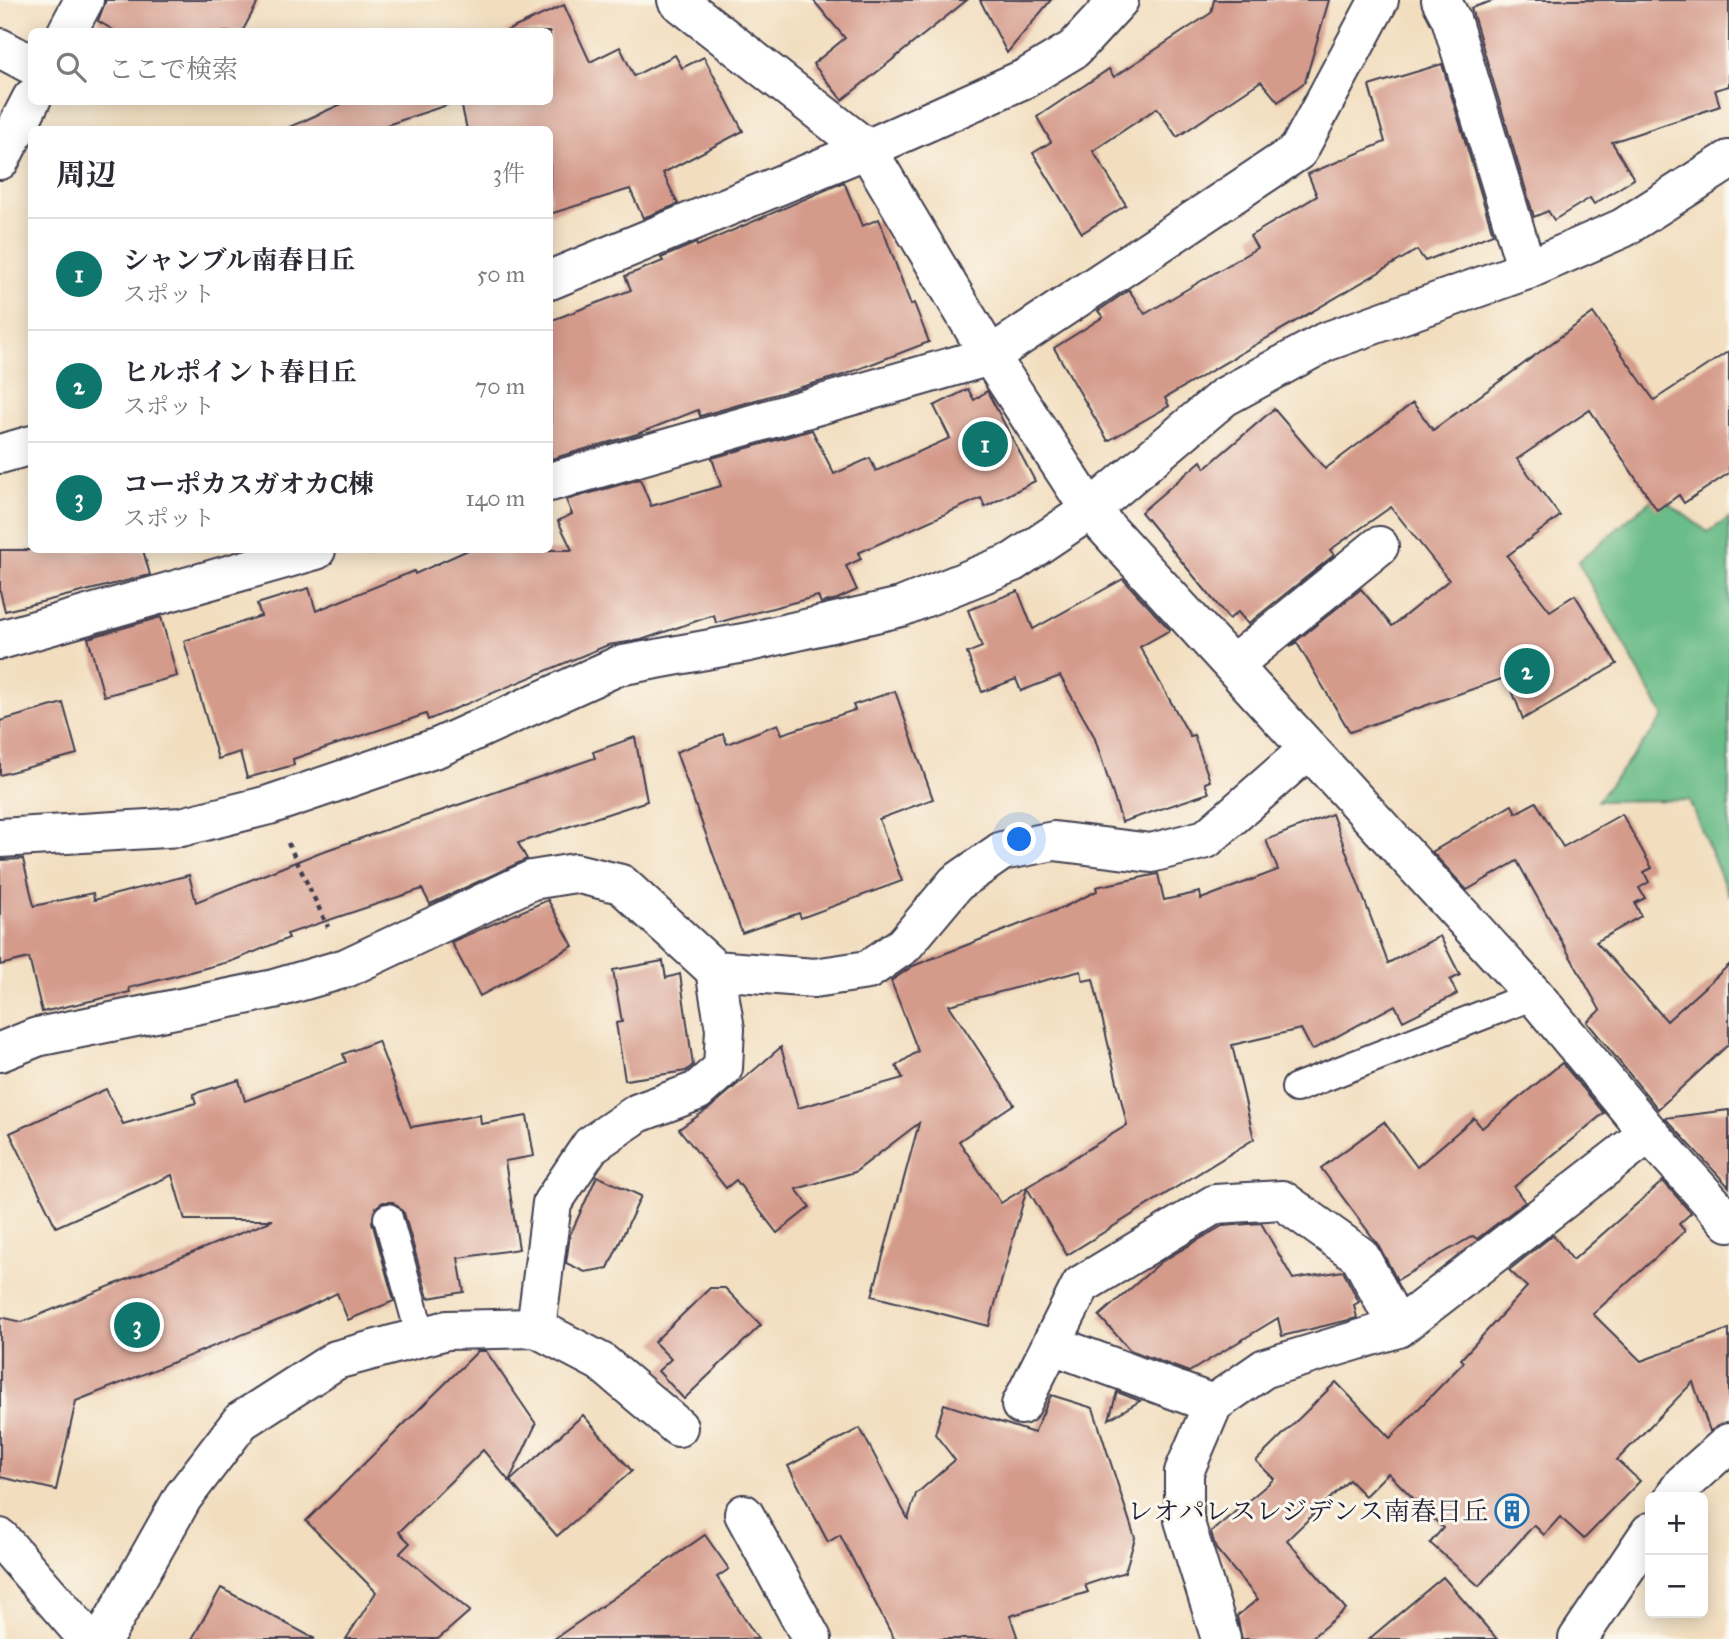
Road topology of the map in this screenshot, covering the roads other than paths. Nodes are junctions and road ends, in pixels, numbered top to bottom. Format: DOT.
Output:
graph roads {
  1 [pos="84,0"];
  2 [pos="677,0"];
  3 [pos="1119,0"];
  4 [pos="1379,0"];
  5 [pos="1441,0"];
  6 [pos="69,28"];
  7 [pos="0,48"];
  8 [pos="28,63"];
  9 [pos="28,105"];
  10 [pos="867,149"];
  11 [pos="0,160"];
  12 [pos="1729,160"];
  13 [pos="1527,270"];
  14 [pos="553,279"];
  15 [pos="990,356"];
  16 [pos="28,446"];
  17 [pos="0,454"];
  18 [pos="553,481"];
  19 [pos="1090,510"];
  20 [pos="1379,546"];
  21 [pos="305,553"];
  22 [pos="0,640"];
  23 [pos="1234,664"];
  24 [pos="1309,749"];
  25 [pos="0,838"];
  26 [pos="715,970"];
  27 [pos="1534,995"];
  28 [pos="0,1052"];
  29 [pos="1296,1088"];
  30 [pos="1649,1133"];
  31 [pos="388,1217"];
  32 [pos="1729,1222"];
  33 [pos="536,1328"];
  34 [pos="1398,1328"];
  35 [pos="421,1337"];
  36 [pos="1053,1345"];
  37 [pos="1213,1404"];
  38 [pos="1021,1405"];
  39 [pos="678,1427"];
  40 [pos="1729,1443"];
  41 [pos="1677,1492"];
  42 [pos="744,1514"];
  43 [pos="0,1538"];
  44 [pos="1645,1539"];
  45 [pos="88,1639"];
  46 [pos="103,1639"];
  47 [pos="812,1639"];
  48 [pos="1221,1639"];
  49 [pos="1578,1639"];
  1 -- 6 [label="street"];
  2 -- 10 [label="street"];
  3 -- 10 [label="street"];
  4 -- 15 [label="street"];
  5 -- 13 [label="street"];
  7 -- 8 [label="street"];
  9 -- 11 [label="street"];
  10 -- 14 [label="street"];
  10 -- 15 [label="street"];
  12 -- 13 [label="street"];
  13 -- 19 [label="street"];
  15 -- 18 [label="street"];
  15 -- 19 [label="street"];
  16 -- 17 [label="street"];
  19 -- 23 [label="street"];
  19 -- 25 [label="street"];
  20 -- 23 [label="street"];
  21 -- 22 [label="street"];
  23 -- 24 [label="street"];
  24 -- 26 [label="street"];
  24 -- 27 [label="street"];
  26 -- 28 [label="street"];
  26 -- 33 [label="street"];
  27 -- 29 [label="lane"];
  27 -- 30 [label="street"];
  30 -- 32 [label="street"];
  30 -- 34 [label="street"];
  31 -- 35 [label="lane"];
  33 -- 35 [label="street"];
  33 -- 39 [label="street"];
  34 -- 36 [label="street"];
  34 -- 37 [label="street"];
  35 -- 46 [label="street"];
  36 -- 37 [label="street"];
  36 -- 38 [label="street"];
  37 -- 48 [label="street"];
  40 -- 41 [label="street"];
  42 -- 47 [label="street"];
  43 -- 45 [label="street"];
  44 -- 49 [label="street"];
}
